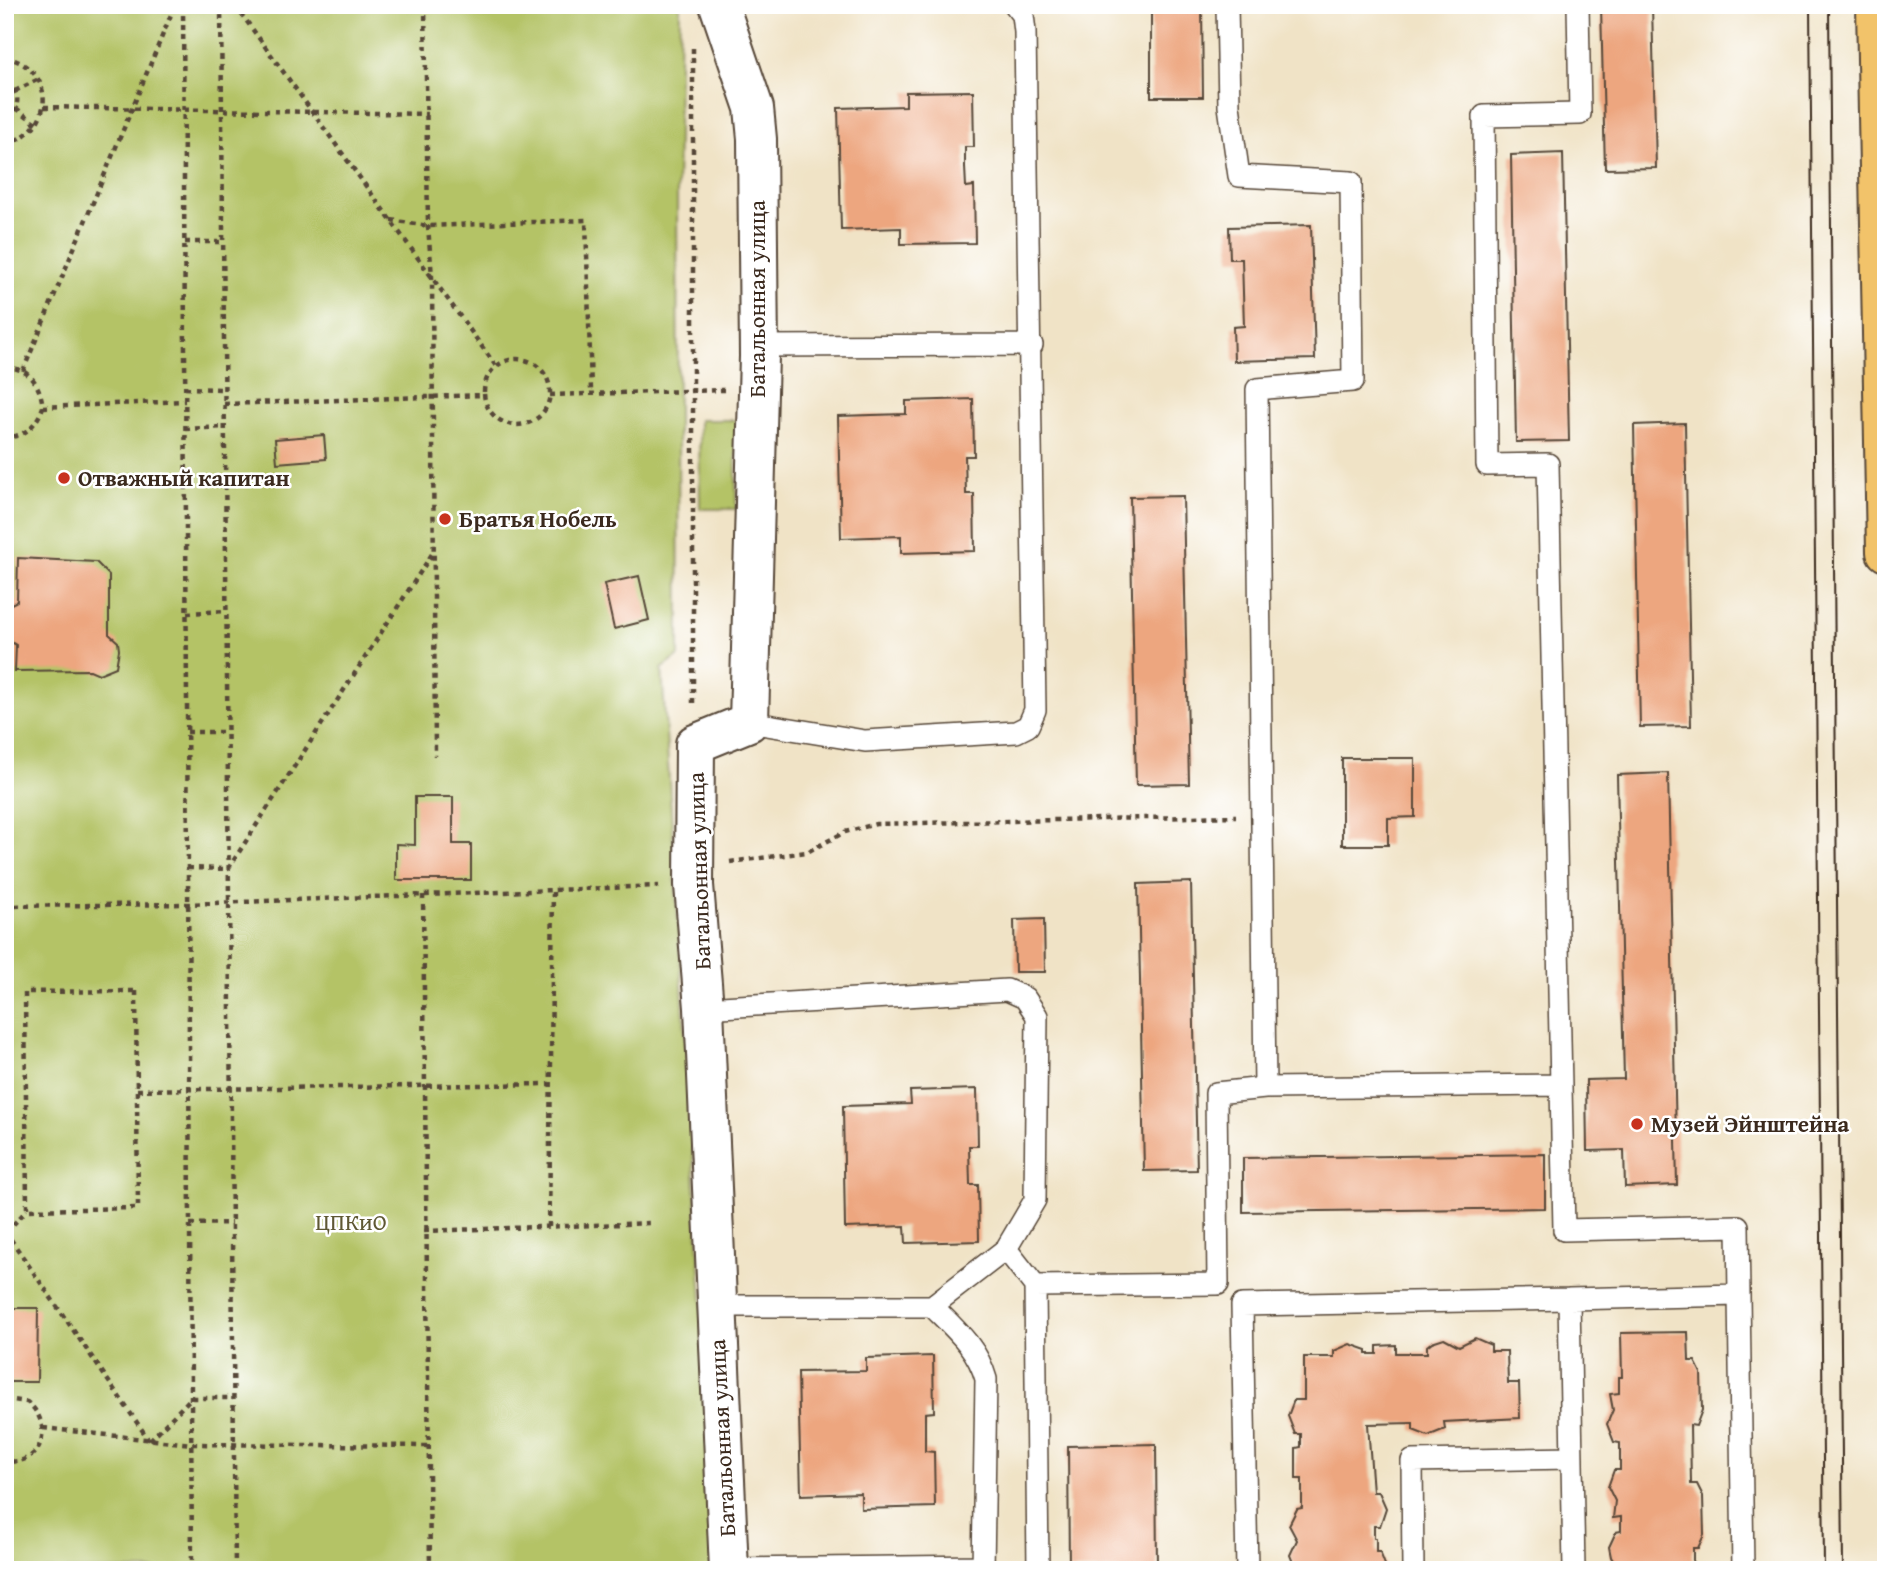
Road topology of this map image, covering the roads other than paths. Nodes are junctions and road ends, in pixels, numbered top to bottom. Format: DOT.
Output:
graph roads {
  1 [pos="1015,5"];
  2 [pos="1227,5"];
  3 [pos="1578,5"];
  4 [pos="1876,5"];
  5 [pos="728,8"];
  6 [pos="1032,345"];
  7 [pos="759,346"];
  8 [pos="1886,552"];
  9 [pos="749,722"];
  10 [pos="704,1008"];
  11 [pos="1561,1086"];
  12 [pos="1265,1088"];
  13 [pos="1006,1249"];
  14 [pos="1035,1286"];
  15 [pos="1738,1295"];
  16 [pos="1569,1299"];
  17 [pos="716,1306"];
  18 [pos="932,1306"];
  19 [pos="1572,1458"];
  20 [pos="983,1568"];
  21 [pos="729,1569"];
  22 [pos="1038,1570"];
  23 [pos="1247,1570"];
  24 [pos="1413,1570"];
  25 [pos="1574,1570"];
  26 [pos="1743,1570"];
  1 -- 6 [label="lane"];
  2 -- 12 [label="lane"];
  3 -- 11 [label="lane"];
  4 -- 8 [label="main road"];
  5 -- 7 [label="street, Батальонная улица"];
  6 -- 7 [label="lane"];
  6 -- 9 [label="lane"];
  7 -- 9 [label="street, Батальонная улица"];
  9 -- 10 [label="street, Батальонная улица"];
  10 -- 13 [label="lane"];
  10 -- 17 [label="street, Батальонная улица"];
  11 -- 12 [label="lane"];
  11 -- 15 [label="lane"];
  12 -- 14 [label="lane"];
  13 -- 14 [label="lane"];
  13 -- 18 [label="lane"];
  14 -- 22 [label="lane"];
  15 -- 16 [label="lane"];
  15 -- 26 [label="lane"];
  16 -- 19 [label="lane"];
  16 -- 23 [label="lane"];
  17 -- 18 [label="lane"];
  17 -- 21 [label="street, Батальонная улица"];
  18 -- 20 [label="lane"];
  19 -- 24 [label="lane"];
  19 -- 25 [label="lane"];
  20 -- 21 [label="lane"];
}
